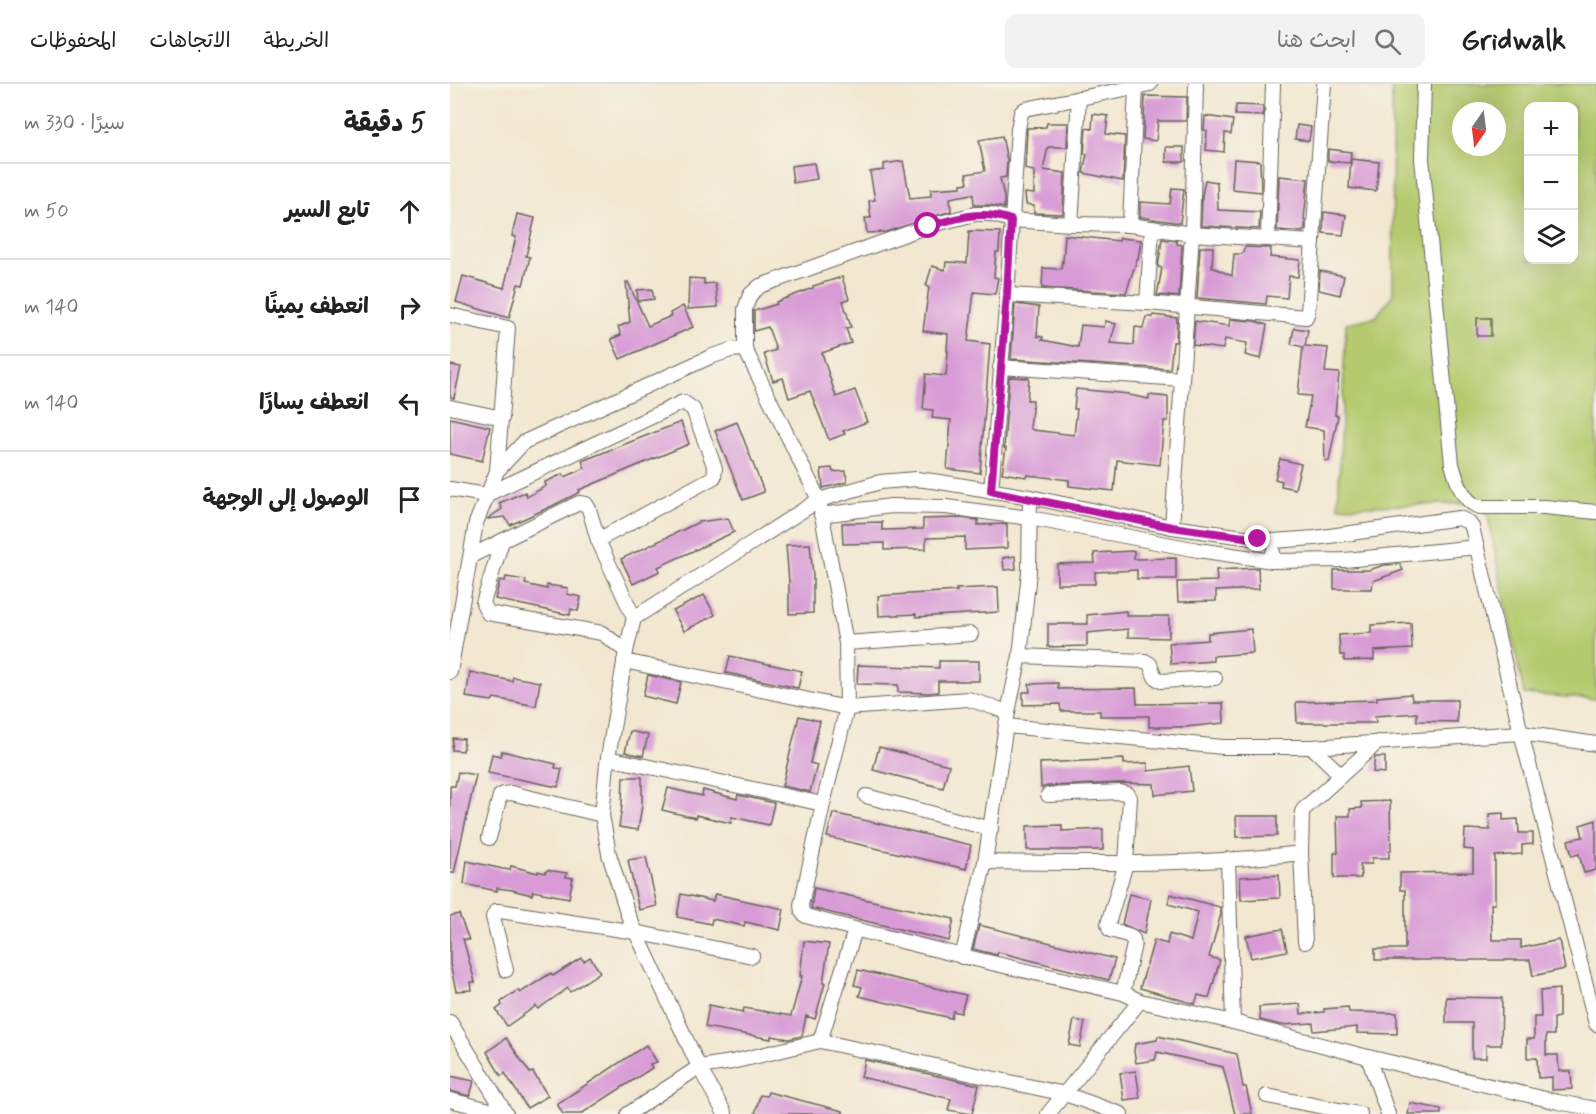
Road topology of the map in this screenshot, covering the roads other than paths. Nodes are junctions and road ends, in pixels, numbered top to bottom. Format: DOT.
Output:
graph roads {
  1 [pos="1150,84"];
  2 [pos="1196,84"];
  3 [pos="1272,84"];
  4 [pos="1324,84"];
  5 [pos="1424,84"];
  6 [pos="1136,87"];
  7 [pos="1079,98"];
  8 [pos="1011,220"];
  9 [pos="1071,224"];
  10 [pos="1130,225"];
  11 [pos="1152,228"];
  12 [pos="1192,234"];
  13 [pos="1268,239"];
  14 [pos="1313,242"];
  15 [pos="1007,295"];
  16 [pos="1147,303"];
  17 [pos="1187,306"];
  18 [pos="450,315"];
  19 [pos="745,349"];
  20 [pos="1000,367"];
  21 [pos="1182,379"];
  22 [pos="450,407"];
  23 [pos="502,418"];
  24 [pos="497,471"];
  25 [pos="450,489"];
  26 [pos="991,491"];
  27 [pos="486,495"];
  28 [pos="1030,498"];
  29 [pos="819,500"];
  30 [pos="1596,512"];
  31 [pos="821,515"];
  32 [pos="1030,518"];
  33 [pos="1172,527"];
  34 [pos="598,540"];
  35 [pos="502,541"];
  36 [pos="1273,541"];
  37 [pos="1477,547"];
  38 [pos="471,556"];
  39 [pos="1273,561"];
  40 [pos="633,623"];
  41 [pos="602,633"];
  42 [pos="971,634"];
  43 [pos="846,643"];
  44 [pos="625,656"];
  45 [pos="1020,656"];
  46 [pos="450,672"];
  47 [pos="1215,678"];
  48 [pos="847,708"];
  49 [pos="1008,711"];
  50 [pos="1006,726"];
  51 [pos="1521,733"];
  52 [pos="1378,742"];
  53 [pos="1596,744"];
  54 [pos="1312,747"];
  55 [pos="608,758"];
  56 [pos="1341,775"];
  57 [pos="1048,795"];
  58 [pos="866,796"];
  59 [pos="823,804"];
  60 [pos="602,815"];
  61 [pos="991,829"];
  62 [pos="489,838"];
  63 [pos="1301,853"];
  64 [pos="1228,860"];
  65 [pos="985,862"];
  66 [pos="1126,863"];
  67 [pos="855,930"];
  68 [pos="635,932"];
  69 [pos="1305,942"];
  70 [pos="752,956"];
  71 [pos="962,957"];
  72 [pos="506,970"];
  73 [pos="1123,993"];
  74 [pos="1140,1001"];
  75 [pos="1233,1022"];
  76 [pos="1596,1024"];
  77 [pos="451,1027"];
  78 [pos="820,1041"];
  79 [pos="1368,1057"];
  80 [pos="699,1067"];
  81 [pos="1065,1094"];
  82 [pos="1267,1096"];
  83 [pos="450,1100"];
  84 [pos="1560,1108"];
  85 [pos="1596,1109"];
  86 [pos="506,1114"];
  87 [pos="628,1114"];
  88 [pos="725,1114"];
  89 [pos="1048,1114"];
  90 [pos="1121,1114"];
  91 [pos="1360,1114"];
  92 [pos="1388,1114"];
  1 -- 6 [label="street"];
  2 -- 12 [label="street"];
  3 -- 13 [label="street"];
  4 -- 14 [label="street"];
  5 -- 30 [label="street"];
  6 -- 7 [label="street"];
  6 -- 10 [label="street"];
  7 -- 8 [label="street"];
  7 -- 9 [label="street"];
  8 -- 9 [label="street"];
  8 -- 15 [label="street"];
  8 -- 19 [label="street"];
  9 -- 10 [label="street"];
  10 -- 11 [label="street"];
  11 -- 12 [label="street"];
  11 -- 16 [label="street"];
  12 -- 13 [label="street"];
  12 -- 17 [label="street"];
  13 -- 14 [label="street"];
  14 -- 17 [label="street"];
  15 -- 16 [label="street"];
  15 -- 20 [label="street"];
  16 -- 17 [label="street"];
  17 -- 21 [label="street"];
  18 -- 23 [label="street"];
  19 -- 24 [label="street"];
  19 -- 29 [label="street"];
  20 -- 21 [label="street"];
  20 -- 26 [label="street"];
  21 -- 33 [label="street"];
  22 -- 23 [label="street"];
  23 -- 24 [label="street"];
  24 -- 27 [label="street"];
  25 -- 27 [label="street"];
  26 -- 28 [label="street"];
  26 -- 29 [label="street"];
  27 -- 34 [label="street"];
  27 -- 38 [label="street"];
  28 -- 32 [label="street"];
  28 -- 33 [label="street"];
  29 -- 31 [label="street"];
  29 -- 40 [label="street"];
  31 -- 32 [label="street"];
  31 -- 43 [label="street"];
  32 -- 39 [label="street"];
  32 -- 45 [label="street"];
  33 -- 36 [label="street"];
  34 -- 35 [label="street"];
  34 -- 40 [label="street"];
  35 -- 38 [label="street"];
  35 -- 41 [label="street"];
  36 -- 37 [label="street"];
  36 -- 39 [label="street"];
  37 -- 39 [label="street"];
  37 -- 51 [label="street"];
  38 -- 46 [label="street"];
  40 -- 41 [label="street"];
  40 -- 44 [label="street"];
  41 -- 44 [label="street"];
  42 -- 43 [label="street"];
  43 -- 48 [label="street"];
  44 -- 48 [label="street"];
  44 -- 55 [label="street"];
  45 -- 47 [label="street"];
  45 -- 49 [label="street"];
  48 -- 49 [label="street"];
  48 -- 59 [label="street"];
  49 -- 50 [label="street"];
  50 -- 54 [label="street"];
  50 -- 61 [label="street"];
  51 -- 52 [label="street"];
  51 -- 53 [label="street"];
  51 -- 76 [label="street"];
  52 -- 54 [label="street"];
  52 -- 56 [label="street"];
  54 -- 56 [label="street"];
  55 -- 59 [label="street"];
  55 -- 60 [label="street"];
  56 -- 63 [label="street"];
  57 -- 66 [label="street"];
  58 -- 61 [label="street"];
  59 -- 67 [label="street"];
  60 -- 62 [label="street"];
  60 -- 68 [label="street"];
  61 -- 65 [label="street"];
  63 -- 64 [label="street"];
  63 -- 69 [label="street"];
  64 -- 66 [label="street"];
  64 -- 75 [label="street"];
  65 -- 66 [label="street"];
  65 -- 71 [label="street"];
  66 -- 73 [label="street"];
  67 -- 71 [label="street"];
  67 -- 78 [label="street"];
  68 -- 70 [label="street"];
  68 -- 72 [label="street"];
  68 -- 80 [label="street"];
  71 -- 73 [label="street"];
  73 -- 74 [label="street"];
  74 -- 75 [label="street"];
  74 -- 81 [label="street"];
  75 -- 79 [label="street"];
  77 -- 86 [label="street"];
  78 -- 80 [label="street"];
  78 -- 81 [label="street"];
  79 -- 84 [label="street"];
  79 -- 92 [label="street"];
  80 -- 87 [label="street"];
  80 -- 88 [label="street"];
  81 -- 89 [label="street"];
  81 -- 90 [label="street"];
  82 -- 91 [label="street"];
  83 -- 86 [label="street"];
  84 -- 85 [label="street"];
}
